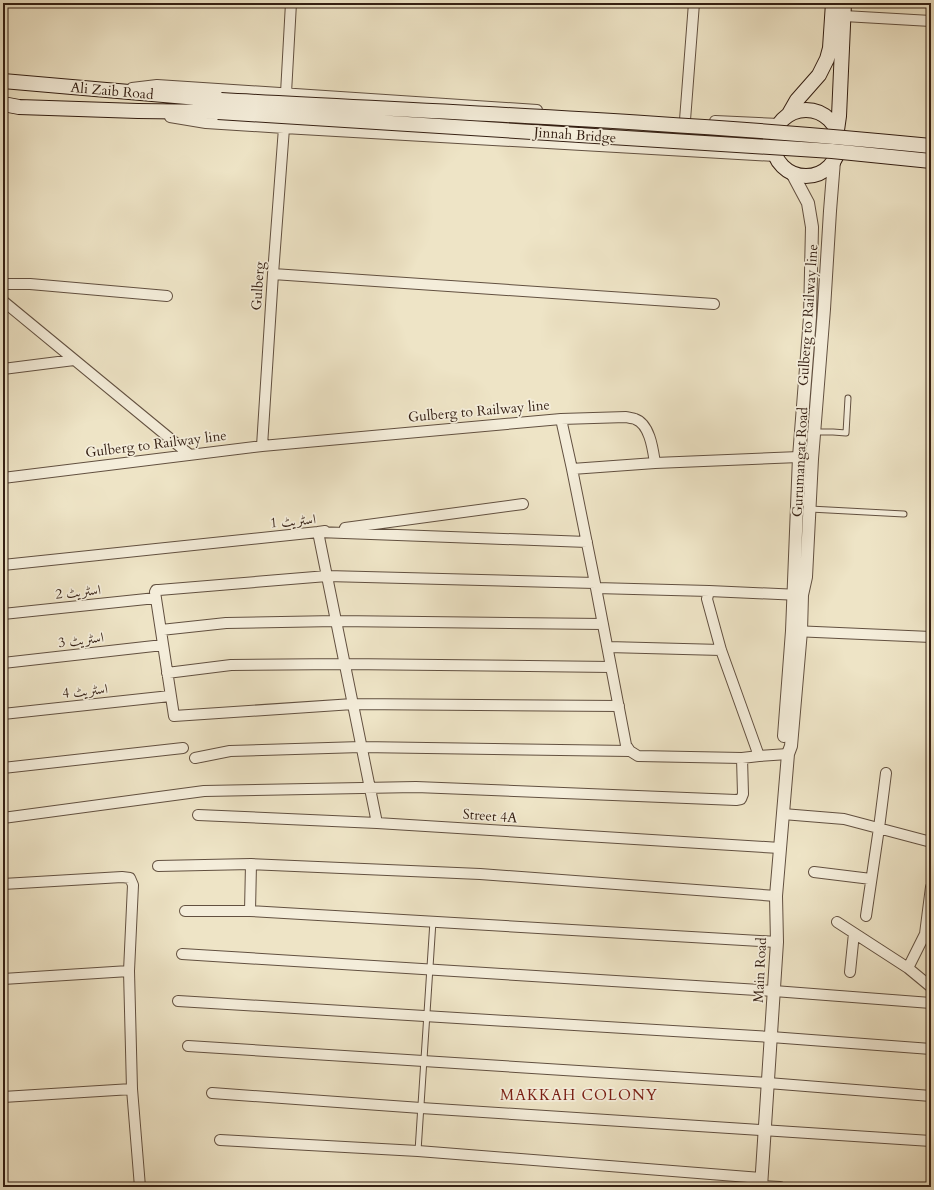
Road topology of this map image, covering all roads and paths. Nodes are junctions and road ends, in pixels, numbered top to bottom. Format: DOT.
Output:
graph roads {
  1 [pos="291,3"];
  2 [pos="694,3"];
  3 [pos="833,3"];
  4 [pos="844,9"];
  5 [pos="931,21"];
  6 [pos="3,81"];
  7 [pos="105,90"];
  8 [pos="286,93"];
  9 [pos="3,104"];
  10 [pos="220,106"];
  11 [pos="3,107"];
  12 [pos="19,107"];
  13 [pos="138,111"];
  14 [pos="784,119"];
  15 [pos="685,120"];
  16 [pos="284,128"];
  17 [pos="837,131"];
  18 [pos="931,141"];
  19 [pos="931,146"];
  20 [pos="775,156"];
  21 [pos="835,159"];
  22 [pos="931,161"];
  23 [pos="931,166"];
  24 [pos="792,173"];
  25 [pos="273,274"];
  26 [pos="3,284"];
  27 [pos="167,296"];
  28 [pos="3,301"];
  29 [pos="714,304"];
  30 [pos="74,360"];
  31 [pos="3,369"];
  32 [pos="848,398"];
  33 [pos="561,419"];
  34 [pos="814,432"];
  35 [pos="262,446"];
  36 [pos="190,455"];
  37 [pos="799,457"];
  38 [pos="812,459"];
  39 [pos="655,463"];
  40 [pos="572,469"];
  41 [pos="3,478"];
  42 [pos="523,504"];
  43 [pos="809,508"];
  44 [pos="904,514"];
  45 [pos="318,532"];
  46 [pos="587,542"];
  47 [pos="3,565"];
  48 [pos="327,576"];
  49 [pos="596,585"];
  50 [pos="709,591"];
  51 [pos="798,595"];
  52 [pos="156,598"];
  53 [pos="3,614"];
  54 [pos="336,621"];
  55 [pos="603,624"];
  56 [pos="161,630"];
  57 [pos="796,631"];
  58 [pos="931,637"];
  59 [pos="163,645"];
  60 [pos="608,647"];
  61 [pos="721,650"];
  62 [pos="3,664"];
  63 [pos="345,664"];
  64 [pos="611,667"];
  65 [pos="167,673"];
  66 [pos="170,696"];
  67 [pos="353,704"];
  68 [pos="619,706"];
  69 [pos="3,714"];
  70 [pos="361,747"];
  71 [pos="183,748"];
  72 [pos="630,751"];
  73 [pos="788,754"];
  74 [pos="759,756"];
  75 [pos="195,758"];
  76 [pos="742,758"];
  77 [pos="3,768"];
  78 [pos="886,773"];
  79 [pos="370,788"];
  80 [pos="783,814"];
  81 [pos="198,815"];
  82 [pos="3,818"];
  83 [pos="377,823"];
  84 [pos="879,828"];
  85 [pos="931,842"];
  86 [pos="780,848"];
  87 [pos="252,864"];
  88 [pos="158,866"];
  89 [pos="814,872"];
  90 [pos="872,879"];
  91 [pos="3,884"];
  92 [pos="931,887"];
  93 [pos="776,896"];
  94 [pos="186,911"];
  95 [pos="250,911"];
  96 [pos="866,916"];
  97 [pos="433,921"];
  98 [pos="837,922"];
  99 [pos="854,933"];
  100 [pos="777,942"];
  101 [pos="182,954"];
  102 [pos="908,968"];
  103 [pos="430,970"];
  104 [pos="128,971"];
  105 [pos="850,972"];
  106 [pos="3,979"];
  107 [pos="931,987"];
  108 [pos="774,991"];
  109 [pos="178,1001"];
  110 [pos="931,1003"];
  111 [pos="427,1016"];
  112 [pos="771,1037"];
  113 [pos="188,1046"];
  114 [pos="931,1048"];
  115 [pos="424,1061"];
  116 [pos="768,1083"];
  117 [pos="132,1089"];
  118 [pos="212,1093"];
  119 [pos="931,1096"];
  120 [pos="3,1097"];
  121 [pos="421,1108"];
  122 [pos="765,1130"];
  123 [pos="220,1140"];
  124 [pos="931,1141"];
  125 [pos="418,1151"];
  126 [pos="761,1184"];
  127 [pos="140,1187"];
  128 [pos="780,1187"];
  1 -- 8 [label="street"];
  2 -- 15 [label="street"];
  3 -- 14 [label="main road"];
  4 -- 5 [label="street"];
  4 -- 17 [label="main road"];
  6 -- 7 [label="main road, Ali Zaib Road"];
  7 -- 8 [label="street"];
  7 -- 10 [label="main road, Ali Zaib Road"];
  8 -- 15 [label="street"];
  9 -- 12 [label="main road, Ali Zaib Road"];
  10 -- 13 [label="main road, Ali Zaib Road"];
  10 -- 19 [label="main road, Jinnah Bridge, bridge"];
  10 -- 22 [label="main road, Jinnah Bridge, bridge"];
  11 -- 12 [label="street, Ali Zaib Road"];
  12 -- 13 [label="main road, Ali Zaib Road"];
  13 -- 16 [label="street"];
  14 -- 15 [label="street"];
  14 -- 17 [label="main road"];
  14 -- 20 [label="main road"];
  16 -- 20 [label="street"];
  16 -- 25 [label="street, Gulberg"];
  17 -- 18 [label="street"];
  17 -- 21 [label="main road"];
  20 -- 24 [label="main road"];
  21 -- 23 [label="street"];
  21 -- 24 [label="main road"];
  21 -- 34 [label="street, Gulberg to Railway line"];
  24 -- 37 [label="street, Gurumangat Road"];
  25 -- 29 [label="street"];
  25 -- 35 [label="street, Gulberg"];
  26 -- 27 [label="street"];
  28 -- 30 [label="street"];
  30 -- 31 [label="street"];
  30 -- 36 [label="street"];
  32 -- 34 [label="lane"];
  33 -- 35 [label="street, Gulberg to Railway line"];
  33 -- 39 [label="street"];
  33 -- 40 [label="street, Gulberg to Railway line"];
  34 -- 38 [label="street, Gulberg to Railway line"];
  35 -- 36 [label="street, Gulberg to Railway line"];
  36 -- 41 [label="street, Gulberg to Railway line"];
  37 -- 38 [label="street"];
  37 -- 39 [label="street"];
  37 -- 51 [label="street, Gurumangat Road"];
  38 -- 43 [label="street, Gulberg to Railway line"];
  39 -- 40 [label="street"];
  40 -- 46 [label="street, Gulberg to Railway line"];
  42 -- 45 [label="street"];
  43 -- 44 [label="lane"];
  43 -- 51 [label="street, Gulberg to Railway line"];
  45 -- 46 [label="street, اسٹریٹ 1"];
  45 -- 47 [label="street, اسٹریٹ 1"];
  45 -- 48 [label="street"];
  46 -- 49 [label="street, Gulberg to Railway line"];
  48 -- 49 [label="street"];
  48 -- 52 [label="street"];
  48 -- 54 [label="street"];
  49 -- 50 [label="street"];
  49 -- 55 [label="street, Gulberg to Railway line"];
  50 -- 51 [label="street"];
  50 -- 61 [label="street"];
  51 -- 57 [label="street, Main Road"];
  52 -- 53 [label="street, اسٹریٹ 2"];
  52 -- 56 [label="street"];
  54 -- 55 [label="street"];
  54 -- 56 [label="street"];
  54 -- 63 [label="street"];
  55 -- 60 [label="street, Gulberg to Railway line"];
  56 -- 59 [label="street"];
  57 -- 58 [label="street"];
  57 -- 73 [label="street, Main Road"];
  59 -- 62 [label="street, اسٹریٹ 3"];
  59 -- 65 [label="street"];
  60 -- 61 [label="street"];
  60 -- 64 [label="street, Gulberg to Railway line"];
  61 -- 74 [label="street"];
  63 -- 64 [label="street"];
  63 -- 65 [label="street"];
  63 -- 67 [label="street"];
  64 -- 68 [label="street, Gulberg to Railway line"];
  65 -- 66 [label="street"];
  66 -- 67 [label="street"];
  66 -- 69 [label="street, اسٹریٹ 4"];
  67 -- 68 [label="street"];
  67 -- 70 [label="street"];
  68 -- 72 [label="street, Gulberg to Railway line"];
  70 -- 72 [label="street"];
  70 -- 75 [label="street"];
  70 -- 79 [label="street"];
  71 -- 77 [label="street"];
  72 -- 76 [label="street"];
  73 -- 74 [label="street"];
  73 -- 80 [label="street, Main Road"];
  74 -- 76 [label="street"];
  76 -- 79 [label="street"];
  78 -- 84 [label="street"];
  79 -- 82 [label="street"];
  79 -- 83 [label="street"];
  80 -- 84 [label="street"];
  80 -- 86 [label="street, Main Road"];
  81 -- 83 [label="street, Street 4A"];
  83 -- 86 [label="street, Street 4A"];
  84 -- 85 [label="street"];
  84 -- 90 [label="street"];
  86 -- 93 [label="street, Main Road"];
  87 -- 88 [label="street"];
  87 -- 93 [label="street"];
  87 -- 95 [label="street"];
  89 -- 90 [label="street"];
  90 -- 96 [label="street"];
  91 -- 104 [label="street"];
  92 -- 102 [label="street"];
  93 -- 100 [label="street, Main Road"];
  94 -- 95 [label="street"];
  95 -- 97 [label="street"];
  97 -- 100 [label="street"];
  97 -- 103 [label="lane"];
  98 -- 99 [label="street"];
  99 -- 102 [label="street"];
  99 -- 105 [label="street"];
  100 -- 108 [label="street, Main Road"];
  101 -- 103 [label="street"];
  102 -- 107 [label="street"];
  103 -- 108 [label="street"];
  103 -- 111 [label="lane"];
  104 -- 106 [label="street"];
  104 -- 117 [label="street"];
  108 -- 110 [label="street"];
  108 -- 112 [label="street, Main Road"];
  109 -- 111 [label="street"];
  111 -- 112 [label="street"];
  111 -- 115 [label="lane"];
  112 -- 114 [label="street"];
  112 -- 116 [label="street, Main Road"];
  113 -- 115 [label="street"];
  115 -- 116 [label="street"];
  115 -- 121 [label="lane"];
  116 -- 119 [label="street"];
  116 -- 122 [label="street, Main Road"];
  117 -- 120 [label="street"];
  117 -- 127 [label="street"];
  118 -- 121 [label="street"];
  121 -- 122 [label="street"];
  121 -- 125 [label="lane"];
  122 -- 124 [label="street"];
  122 -- 126 [label="street, Main Road"];
  123 -- 125 [label="street"];
  125 -- 126 [label="street"];
  126 -- 128 [label="street"];
}
